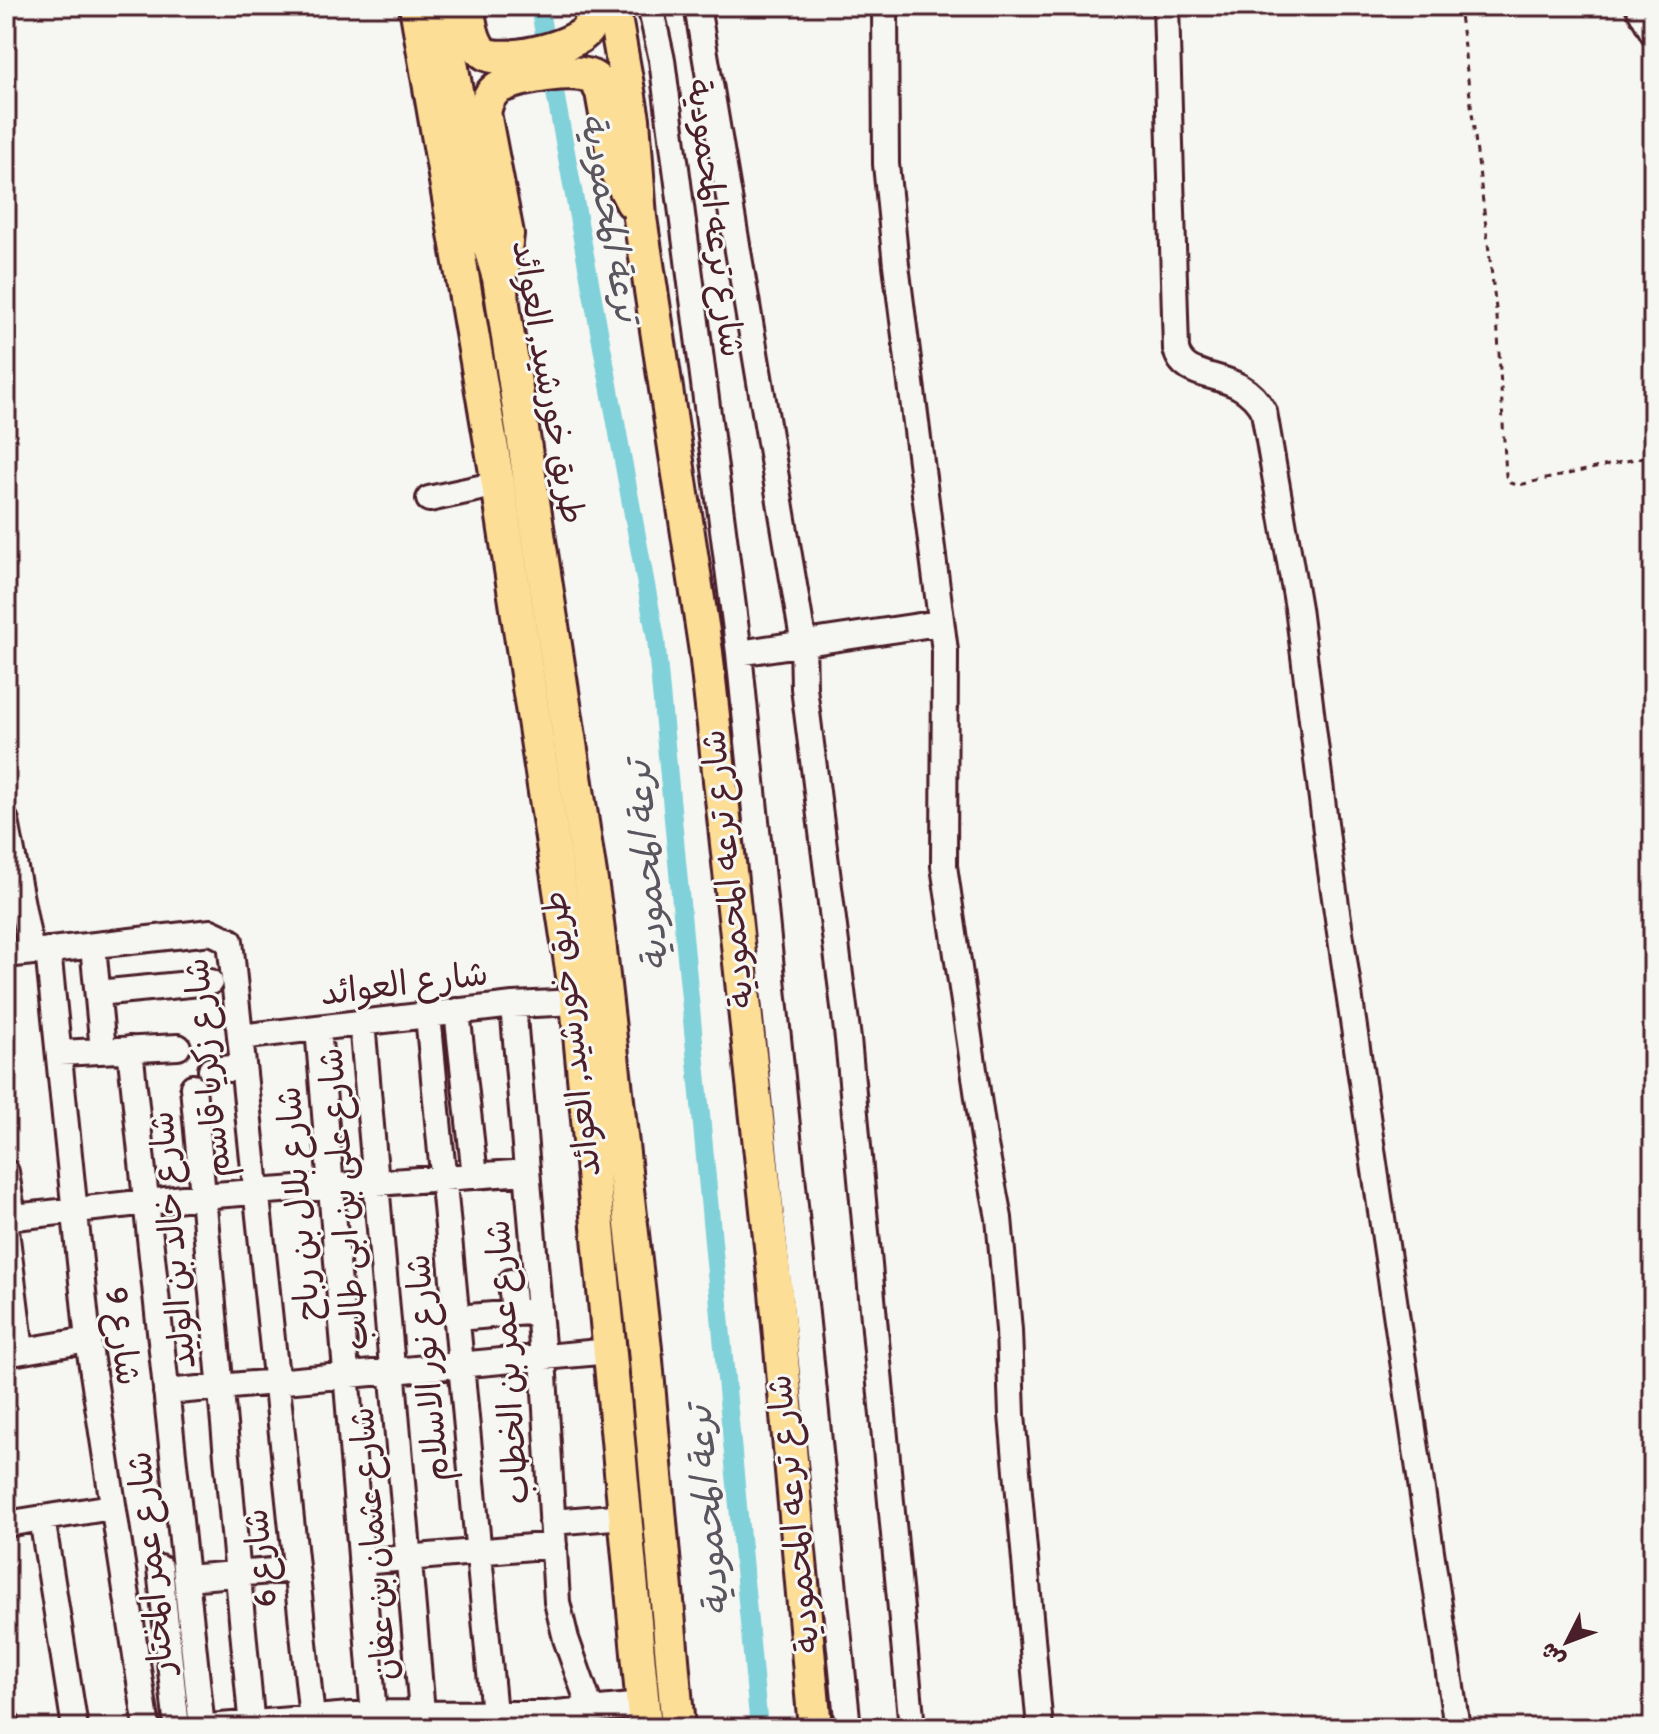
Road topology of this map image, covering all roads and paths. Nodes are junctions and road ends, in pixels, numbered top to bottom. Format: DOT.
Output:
graph roads {
  1 [pos="416,6"];
  2 [pos="441,6"];
  3 [pos="467,6"];
  4 [pos="590,6"];
  5 [pos="613,6"];
  6 [pos="650,6"];
  7 [pos="697,6"];
  8 [pos="885,6"];
  9 [pos="1166,6"];
  10 [pos="1459,6"];
  11 [pos="1638,6"];
  12 [pos="1653,33"];
  13 [pos="569,58"];
  14 [pos="501,72"];
  15 [pos="640,218"];
  16 [pos="499,278"];
  17 [pos="1653,455"];
  18 [pos="498,484"];
  19 [pos="429,499"];
  20 [pos="939,623"];
  21 [pos="803,644"];
  22 [pos="739,653"];
  23 [pos="6,821"];
  24 [pos="93,946"];
  25 [pos="40,951"];
  26 [pos="6,955"];
  27 [pos="210,982"];
  28 [pos="98,993"];
  29 [pos="577,1002"];
  30 [pos="513,1005"];
  31 [pos="457,1011"];
  32 [pos="428,1015"];
  33 [pos="362,1022"];
  34 [pos="318,1028"];
  35 [pos="240,1037"];
  36 [pos="178,1047"];
  37 [pos="130,1049"];
  38 [pos="103,1050"];
  39 [pos="60,1053"];
  40 [pos="243,1067"];
  41 [pos="6,1172"];
  42 [pos="527,1172"];
  43 [pos="475,1176"];
  44 [pos="444,1178"];
  45 [pos="376,1183"];
  46 [pos="331,1187"];
  47 [pos="256,1192"];
  48 [pos="201,1196"];
  49 [pos="146,1202"];
  50 [pos="74,1211"];
  51 [pos="8,1222"];
  52 [pos="511,1282"];
  53 [pos="527,1312"];
  54 [pos="457,1318"];
  55 [pos="88,1340"];
  56 [pos="610,1351"];
  57 [pos="13,1352"];
  58 [pos="543,1357"];
  59 [pos="461,1364"];
  60 [pos="392,1371"];
  61 [pos="346,1375"];
  62 [pos="275,1381"];
  63 [pos="219,1387"];
  64 [pos="166,1392"];
  65 [pos="112,1507"];
  66 [pos="625,1516"];
  67 [pos="42,1518"];
  68 [pos="6,1524"];
  69 [pos="553,1534"];
  70 [pos="479,1551"];
  71 [pos="408,1558"];
  72 [pos="361,1562"];
  73 [pos="160,1568"];
  74 [pos="296,1569"];
  75 [pos="237,1574"];
  76 [pos="186,1578"];
  77 [pos="591,1710"];
  78 [pos="422,1712"];
  79 [pos="494,1714"];
  80 [pos="644,1716"];
  81 [pos="817,1718"];
  82 [pos="6,1721"];
  83 [pos="374,1721"];
  84 [pos="462,1721"];
  85 [pos="312,1723"];
  86 [pos="251,1726"];
  87 [pos="7,1728"];
  88 [pos="75,1728"];
  89 [pos="147,1728"];
  90 [pos="177,1728"];
  91 [pos="200,1728"];
  92 [pos="678,1728"];
  93 [pos="848,1728"];
  94 [pos="912,1728"];
  95 [pos="1040,1728"];
  96 [pos="1457,1728"];
  1 -- 18 [label="main road, طريق خورشيد, العوائد"];
  2 -- 16 [label="main road, طريق خورشيد, العوائد"];
  3 -- 14 [label="main road"];
  4 -- 13 [label="main road"];
  5 -- 15 [label="main road"];
  6 -- 22 [label="street, شارع ترعه المحمودية"];
  7 -- 21 [label="street"];
  8 -- 20 [label="street"];
  9 -- 96 [label="street"];
  10 -- 17 [label="path"];
  11 -- 12 [label="street"];
  13 -- 14 [label="main road"];
  13 -- 15 [label="main road"];
  14 -- 16 [label="main road"];
  15 -- 81 [label="main road"];
  16 -- 92 [label="main road, طريق خورشيد, العوائد"];
  18 -- 19 [label="street"];
  18 -- 29 [label="main road, طريق خورشيد, العوائد"];
  20 -- 21 [label="street"];
  20 -- 95 [label="street"];
  21 -- 22 [label="street"];
  21 -- 94 [label="street"];
  22 -- 93 [label="street, شارع ترعه المحمودية"];
  23 -- 25 [label="street, شارع 9"];
  24 -- 25 [label="street"];
  24 -- 28 [label="street"];
  24 -- 35 [label="street, شارع زكريا قاسم"];
  25 -- 26 [label="street"];
  25 -- 39 [label="street, شارع 9"];
  27 -- 28 [label="street"];
  28 -- 38 [label="street"];
  29 -- 30 [label="street, شارع العوائد"];
  29 -- 56 [label="main road, طريق خورشيد, العوائد"];
  30 -- 31 [label="street, شارع العوائد"];
  30 -- 42 [label="street, شارع عمر بن الخطاب"];
  31 -- 32 [label="street, شارع العوائد"];
  31 -- 43 [label="street"];
  32 -- 33 [label="street, شارع العوائد"];
  32 -- 44 [label="street, شارع نور الاسلام"];
  33 -- 34 [label="street, شارع العوائد"];
  33 -- 45 [label="street, شارع على بن ابى طالب"];
  34 -- 35 [label="street, شارع العوائد"];
  34 -- 46 [label="street, شارع بلال بن رباح"];
  35 -- 40 [label="street, شارع زكريا قاسم"];
  36 -- 37 [label="street"];
  37 -- 38 [label="street"];
  37 -- 49 [label="street, شارع عمر المختار"];
  38 -- 39 [label="street"];
  39 -- 50 [label="street, شارع 9"];
  40 -- 47 [label="street, شارع زكريا قاسم"];
  40 -- 48 [label="street, شارع خالد بن الوليد"];
  41 -- 51 [label="street"];
  42 -- 43 [label="street"];
  42 -- 53 [label="street, شارع عمر بن الخطاب"];
  43 -- 44 [label="street"];
  44 -- 45 [label="street"];
  44 -- 54 [label="street, شارع نور الاسلام"];
  45 -- 46 [label="street"];
  45 -- 60 [label="street, شارع على بن ابى طالب"];
  46 -- 47 [label="street"];
  46 -- 61 [label="street, شارع بلال بن رباح"];
  47 -- 48 [label="street"];
  47 -- 62 [label="street, شارع زكريا قاسم"];
  48 -- 49 [label="street"];
  48 -- 63 [label="street, شارع خالد بن الوليد"];
  49 -- 50 [label="street"];
  49 -- 64 [label="street, شارع عمر المختار"];
  50 -- 51 [label="street"];
  50 -- 55 [label="street, شارع 9"];
  51 -- 57 [label="street"];
  52 -- 53 [label="street"];
  53 -- 54 [label="street"];
  53 -- 58 [label="street, شارع عمر بن الخطاب"];
  54 -- 59 [label="street, شارع نور الاسلام"];
  55 -- 57 [label="street"];
  55 -- 65 [label="street, شارع 9"];
  56 -- 58 [label="street"];
  56 -- 66 [label="main road, طريق خورشيد, العوائد"];
  58 -- 59 [label="street"];
  58 -- 69 [label="street, شارع عمر بن الخطاب"];
  59 -- 60 [label="street"];
  59 -- 70 [label="street, شارع نور الاسلام"];
  60 -- 61 [label="street"];
  60 -- 71 [label="street, شارع عثمان بن عفان"];
  61 -- 62 [label="street"];
  61 -- 72 [label="street, شارع بلال بن رباح"];
  62 -- 63 [label="street"];
  62 -- 74 [label="street, شارع 6"];
  63 -- 64 [label="street"];
  63 -- 75 [label="street, شارع خالد بن الوليد"];
  64 -- 76 [label="street, شارع عمر المختار"];
  65 -- 67 [label="street"];
  65 -- 89 [label="street, شارع 9"];
  66 -- 69 [label="street"];
  66 -- 80 [label="main road, طريق خورشيد, العوائد"];
  67 -- 68 [label="street"];
  67 -- 88 [label="street"];
  69 -- 70 [label="street"];
  69 -- 77 [label="street, شارع عمر بن الخطاب"];
  70 -- 71 [label="street"];
  70 -- 79 [label="street, شارع نور الاسلام"];
  71 -- 72 [label="street"];
  71 -- 78 [label="street, شارع عثمان بن عفان"];
  72 -- 83 [label="street, شارع بلال بن رباح"];
  73 -- 90 [label="street"];
  74 -- 75 [label="street"];
  74 -- 85 [label="street, شارع 6"];
  75 -- 76 [label="street"];
  75 -- 86 [label="street, شارع خالد بن الوليد"];
  76 -- 91 [label="street, شارع عمر المختار"];
  77 -- 79 [label="street"];
  77 -- 80 [label="street"];
  78 -- 83 [label="street"];
  78 -- 84 [label="street"];
  79 -- 84 [label="street"];
  82 -- 87 [label="street"];
  83 -- 85 [label="street"];
  85 -- 86 [label="street"];
  86 -- 91 [label="street"];
}
